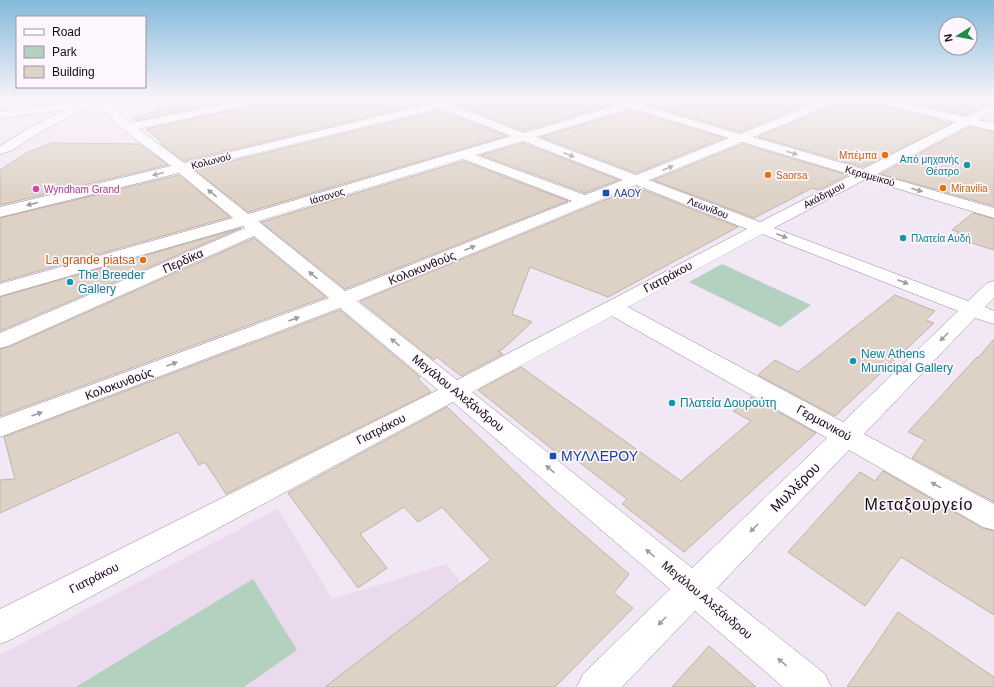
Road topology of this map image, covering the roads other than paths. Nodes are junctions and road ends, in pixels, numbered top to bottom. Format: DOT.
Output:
graph roads {
  1 [pos="28,130"];
  2 [pos="37,130"];
  3 [pos="132,130"];
  4 [pos="338,130"];
  5 [pos="503,130"];
  6 [pos="549,130"];
  7 [pos="714,130"];
  8 [pos="760,130"];
  9 [pos="948,130"];
  10 [pos="28,135"];
  11 [pos="523,138"];
  12 [pos="741,138"];
  13 [pos="2,150"];
  14 [pos="464,155"];
  15 [pos="182,168"];
  16 [pos="863,174"];
  17 [pos="636,180"];
  18 [pos="586,201"];
  19 [pos="0,212"];
  20 [pos="994,213"];
  21 [pos="251,224"];
  22 [pos="761,228"];
  23 [pos="994,287"];
  24 [pos="0,290"];
  25 [pos="343,300"];
  26 [pos="612,307"];
  27 [pos="983,313"];
  28 [pos="0,341"];
  29 [pos="455,391"];
  30 [pos="0,428"];
  31 [pos="847,435"];
  32 [pos="994,518"];
  33 [pos="693,589"];
  34 [pos="0,627"];
  35 [pos="596,687"];
  36 [pos="812,687"];
  1 -- 10 [label="street"];
  2 -- 10 [label="street"];
  3 -- 15 [label="street, Μεγάλου Αλεξάνδρου"];
  4 -- 15 [label="street, Κολωνού"];
  5 -- 11 [label="street, Λεωνίδου"];
  6 -- 11 [label="street, Ιάσονος"];
  7 -- 12 [label="street, Κεραμεικού"];
  8 -- 12 [label="street, Κολοκυνθούς"];
  9 -- 16 [label="street, Ακάδημου"];
  10 -- 13 [label="street"];
  11 -- 14 [label="street, Ιάσονος"];
  11 -- 17 [label="street, Λεωνίδου, one-way"];
  12 -- 16 [label="street, Κεραμεικού, one-way"];
  17 -- 12 [label="street, Κολοκυνθούς, one-way"];
  14 -- 18 [label="street"];
  14 -- 21 [label="street, Ιάσονος"];
  15 -- 19 [label="street, Κολωνού, one-way"];
  21 -- 15 [label="street, Μεγάλου Αλεξάνδρου, one-way"];
  16 -- 20 [label="street, Κεραμεικού, one-way"];
  16 -- 22 [label="street, Ακάδημου"];
  17 -- 18 [label="street, Κολοκυνθούς"];
  17 -- 22 [label="street, Λεωνίδου"];
  25 -- 18 [label="street, Κολοκυνθούς, one-way"];
  21 -- 24 [label="street, Ιάσονος"];
  25 -- 21 [label="street, Μεγάλου Αλεξάνδρου, one-way"];
  21 -- 28 [label="street, Περδίκα"];
  22 -- 26 [label="street, Γιατράκου"];
  22 -- 27 [label="street, Λεωνίδου, one-way"];
  23 -- 27 [label="street, Μυλλέρου"];
  29 -- 25 [label="street, Μεγάλου Αλεξάνδρου, one-way"];
  30 -- 25 [label="street, Κολοκυνθούς, one-way"];
  26 -- 29 [label="street, Γιατράκου"];
  26 -- 31 [label="street, Γερμανικού"];
  27 -- 31 [label="street, Μυλλέρου, one-way"];
  33 -- 29 [label="street, Μεγάλου Αλεξάνδρου, one-way"];
  29 -- 34 [label="street, Γιατράκου"];
  32 -- 31 [label="street, Γερμανικού, one-way"];
  31 -- 33 [label="street, Μυλλέρου, one-way"];
  33 -- 35 [label="street, Μυλλέρου, one-way"];
  36 -- 33 [label="street, Μεγάλου Αλεξάνδρου, one-way"];
}
